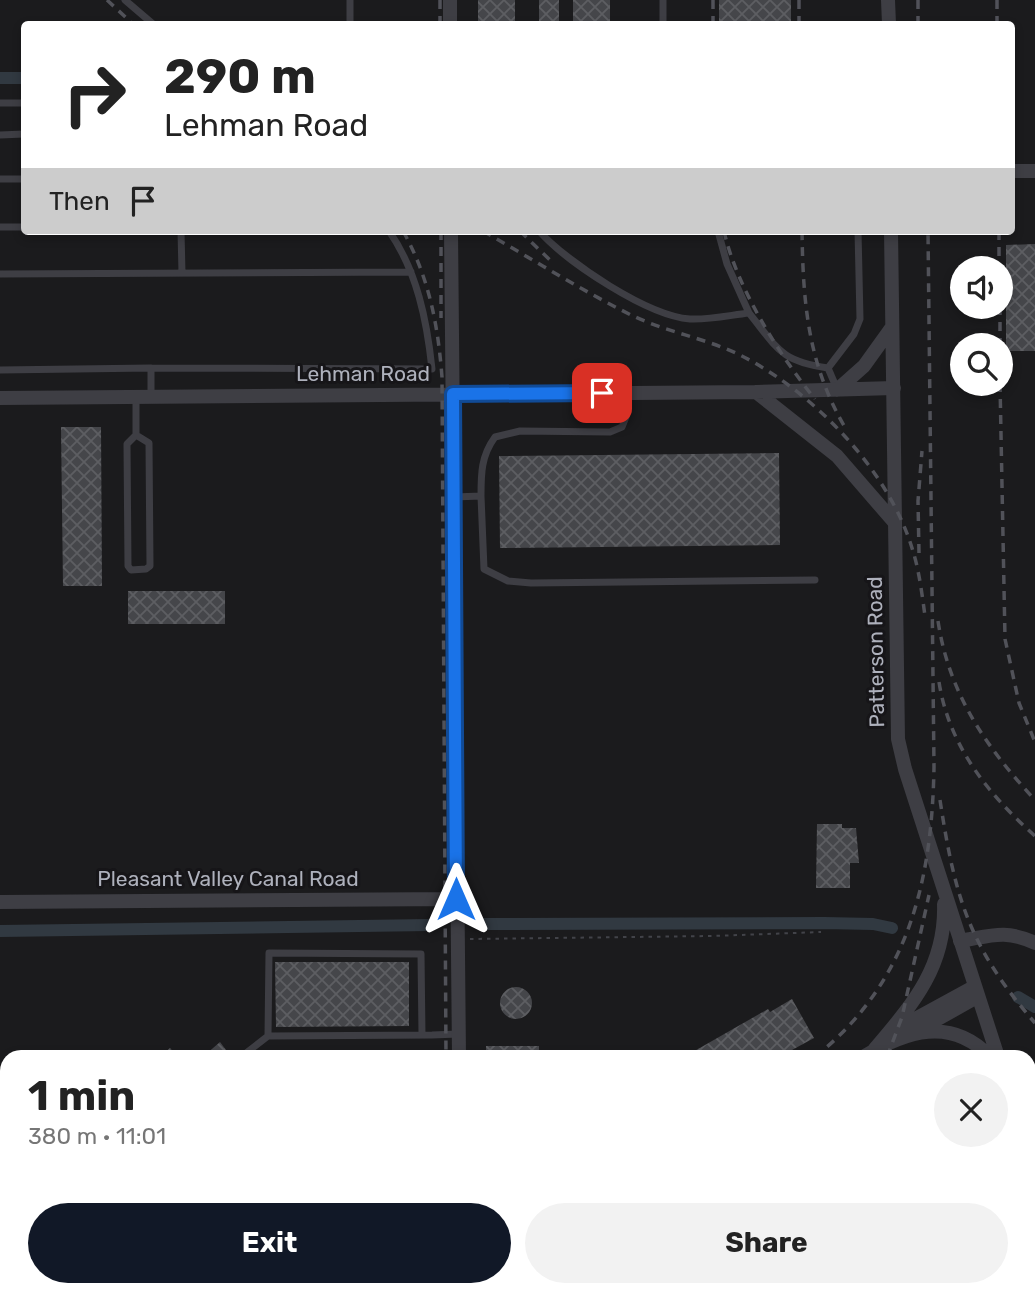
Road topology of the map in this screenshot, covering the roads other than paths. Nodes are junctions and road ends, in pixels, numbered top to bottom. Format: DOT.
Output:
graph roads {
  1 [pos="125,0"];
  2 [pos="350,0"];
  3 [pos="450,0"];
  4 [pos="663,0"];
  5 [pos="888,0"];
  6 [pos="150,21"];
  7 [pos="350,21"];
  8 [pos="450,21"];
  9 [pos="663,21"];
  10 [pos="888,21"];
  11 [pos="0,103"];
  12 [pos="21,103"];
  13 [pos="21,134"];
  14 [pos="0,135"];
  15 [pos="1015,171"];
  16 [pos="1035,171"];
  17 [pos="0,179"];
  18 [pos="21,179"];
  19 [pos="0,227"];
  20 [pos="21,227"];
  21 [pos="181,235"];
  22 [pos="391,235"];
  23 [pos="451,235"];
  24 [pos="542,235"];
  25 [pos="719,235"];
  26 [pos="858,235"];
  27 [pos="891,235"];
  28 [pos="411,272"];
  29 [pos="183,273"];
  30 [pos="0,274"];
  31 [pos="749,313"];
  32 [pos="893,326"];
  33 [pos="151,368"];
  34 [pos="828,368"];
  35 [pos="0,370"];
  36 [pos="894,388"];
  37 [pos="837,390"];
  38 [pos="756,392"];
  39 [pos="626,393"];
  40 [pos="453,394"];
  41 [pos="136,397"];
  42 [pos="152,397"];
  43 [pos="0,398"];
  44 [pos="136,435"];
  45 [pos="481,496"];
  46 [pos="453,497"];
  47 [pos="895,523"];
  48 [pos="815,580"];
  49 [pos="943,885"];
  50 [pos="456,899"];
  51 [pos="0,902"];
  52 [pos="960,941"];
  53 [pos="1035,943"];
  54 [pos="976,992"];
  55 [pos="459,1034"];
  56 [pos="888,1034"];
  57 [pos="422,1035"];
  58 [pos="268,1036"];
  59 [pos="906,1037"];
  60 [pos="250,1050"];
  61 [pos="459,1050"];
  62 [pos="872,1050"];
  63 [pos="877,1050"];
  64 [pos="982,1050"];
  65 [pos="996,1050"];
  1 -- 6 [label="lane"];
  2 -- 7 [label="lane"];
  3 -- 8 [label="street"];
  4 -- 9 [label="lane"];
  5 -- 10 [label="street"];
  11 -- 12 [label="lane"];
  13 -- 14 [label="lane"];
  15 -- 16 [label="street"];
  17 -- 18 [label="lane"];
  19 -- 20 [label="lane"];
  21 -- 29 [label="lane"];
  22 -- 28 [label="lane"];
  23 -- 40 [label="street"];
  24 -- 31 [label="lane"];
  25 -- 31 [label="lane"];
  26 -- 34 [label="lane"];
  27 -- 32 [label="street, Patterson Road"];
  28 -- 29 [label="lane"];
  28 -- 33 [label="lane"];
  29 -- 30 [label="lane"];
  31 -- 34 [label="lane"];
  32 -- 36 [label="street, Patterson Road"];
  32 -- 37 [label="street"];
  33 -- 35 [label="lane"];
  33 -- 42 [label="lane"];
  34 -- 37 [label="lane"];
  36 -- 37 [label="street, Lehman Road"];
  36 -- 47 [label="street, Patterson Road"];
  37 -- 38 [label="street, Lehman Road"];
  38 -- 39 [label="street, Lehman Road"];
  38 -- 47 [label="street"];
  39 -- 40 [label="street, Lehman Road"];
  39 -- 45 [label="lane"];
  40 -- 42 [label="street, Lehman Road"];
  40 -- 46 [label="street"];
  41 -- 42 [label="street, Lehman Road"];
  41 -- 43 [label="street, Lehman Road"];
  41 -- 44 [label="lane"];
  44 -- 44 [label="lane"];
  45 -- 46 [label="lane"];
  45 -- 48 [label="lane"];
  46 -- 50 [label="street"];
  47 -- 49 [label="street, Patterson Road"];
  49 -- 52 [label="street, Patterson Road"];
  49 -- 56 [label="street"];
  50 -- 51 [label="street, Pleasant Valley Canal Road"];
  50 -- 55 [label="street"];
  52 -- 53 [label="street"];
  52 -- 54 [label="street, Patterson Road"];
  54 -- 56 [label="street"];
  54 -- 59 [label="street"];
  54 -- 65 [label="street, Patterson Road"];
  55 -- 57 [label="lane"];
  55 -- 61 [label="street"];
  56 -- 62 [label="street"];
  57 -- 58 [label="lane"];
  57 -- 58 [label="lane"];
  58 -- 60 [label="lane"];
  59 -- 63 [label="street"];
  59 -- 64 [label="street"];
}
